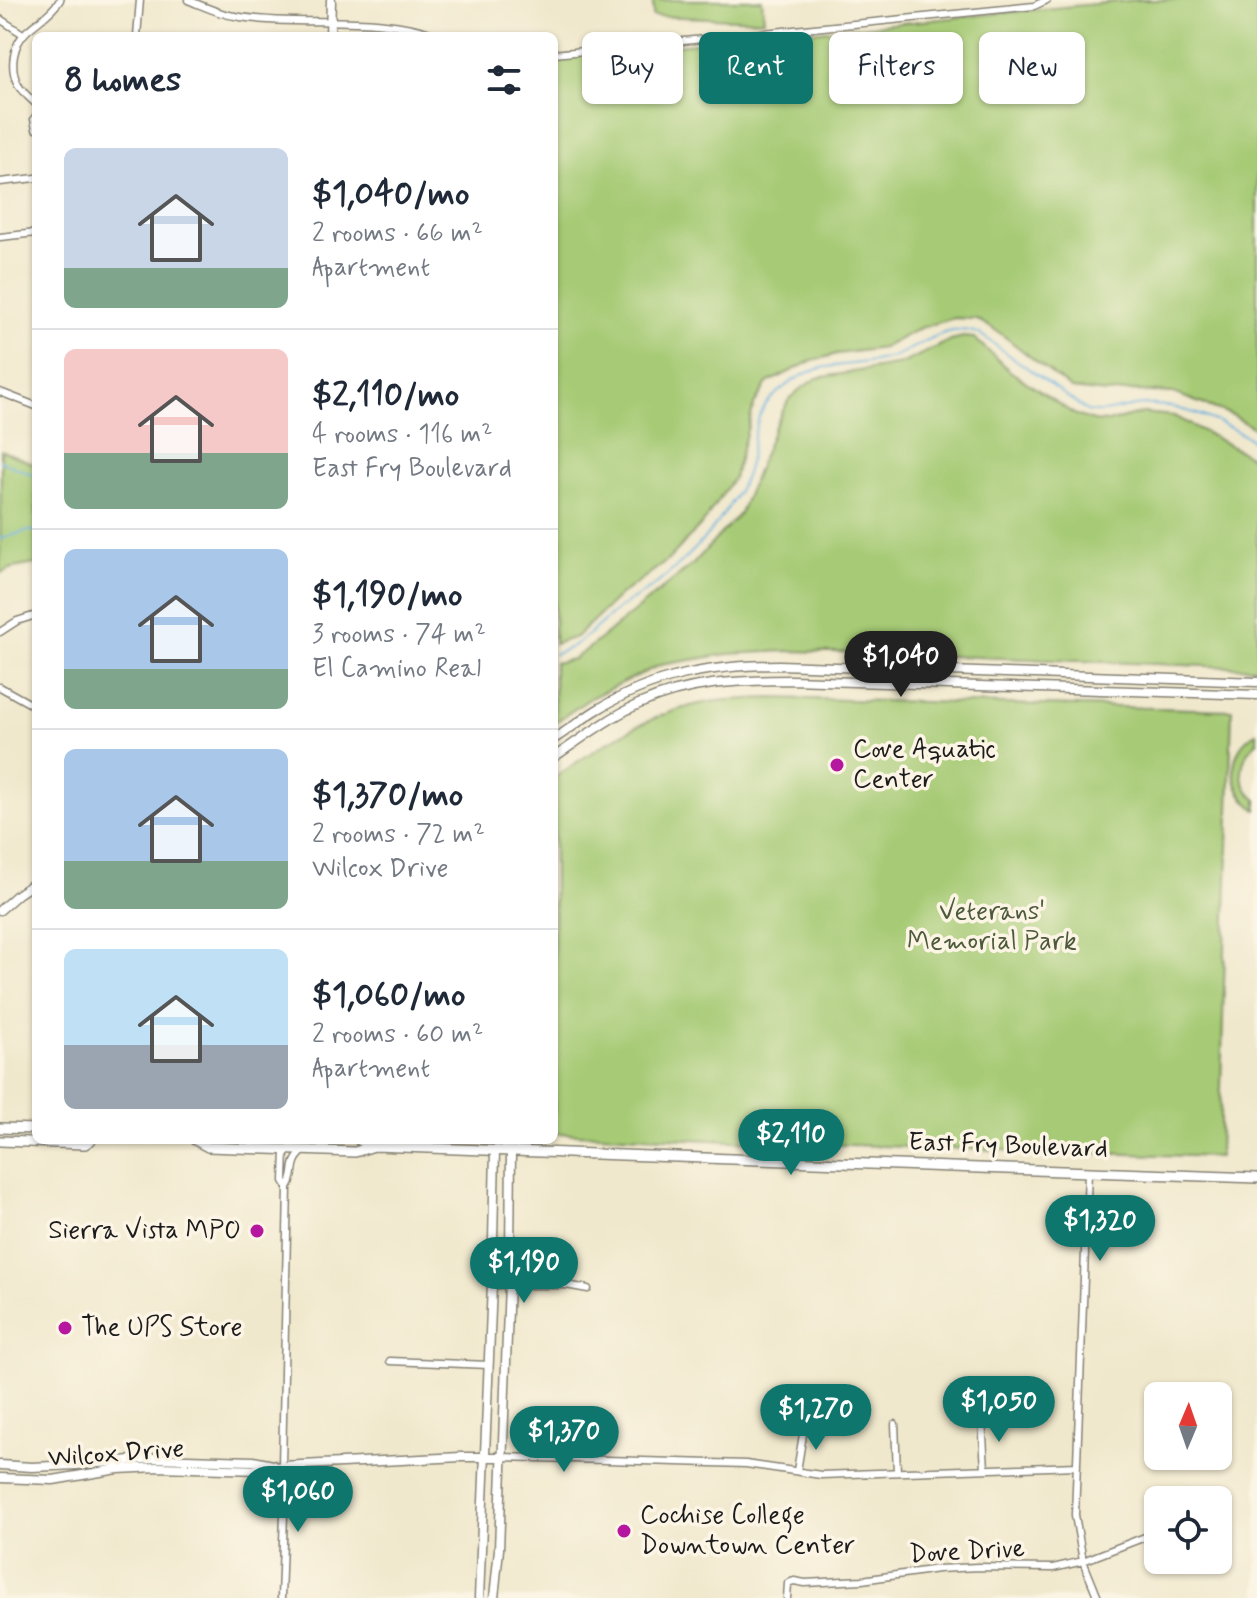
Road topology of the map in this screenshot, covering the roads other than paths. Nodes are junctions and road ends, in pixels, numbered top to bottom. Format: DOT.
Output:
graph roads {
  1 [pos="60,0"];
  2 [pos="140,0"];
  3 [pos="188,0"];
  4 [pos="331,0"];
  5 [pos="1047,0"];
  6 [pos="0,19"];
  7 [pos="330,22"];
  8 [pos="137,32"];
  9 [pos="330,32"];
  10 [pos="429,32"];
  11 [pos="23,34"];
  12 [pos="558,54"];
  13 [pos="32,100"];
  14 [pos="32,178"];
  15 [pos="0,182"];
  16 [pos="32,233"];
  17 [pos="0,237"];
  18 [pos="0,392"];
  19 [pos="32,404"];
  20 [pos="32,616"];
  21 [pos="0,632"];
  22 [pos="1257,682"];
  23 [pos="0,687"];
  24 [pos="1257,695"];
  25 [pos="32,705"];
  26 [pos="558,736"];
  27 [pos="558,754"];
  28 [pos="32,885"];
  29 [pos="0,910"];
  30 [pos="0,1128"];
  31 [pos="32,1129"];
  32 [pos="0,1141"];
  33 [pos="32,1142"];
  34 [pos="202,1144"];
  35 [pos="369,1144"];
  36 [pos="374,1146"];
  37 [pos="285,1150"];
  38 [pos="305,1150"];
  39 [pos="495,1151"];
  40 [pos="511,1151"];
  41 [pos="1088,1172"];
  42 [pos="1257,1178"];
  43 [pos="288,1187"];
  44 [pos="492,1285"];
  45 [pos="509,1285"];
  46 [pos="588,1289"];
  47 [pos="390,1361"];
  48 [pos="489,1365"];
  49 [pos="982,1420"];
  50 [pos="895,1424"];
  51 [pos="804,1428"];
  52 [pos="486,1457"];
  53 [pos="502,1457"];
  54 [pos="0,1465"];
  55 [pos="282,1466"];
  56 [pos="1077,1466"];
  57 [pos="985,1469"];
  58 [pos="797,1471"];
  59 [pos="897,1472"];
  60 [pos="0,1478"];
  61 [pos="1144,1537"];
  62 [pos="1083,1561"];
  63 [pos="281,1598"];
  64 [pos="479,1598"];
  65 [pos="494,1598"];
  66 [pos="787,1598"];
  67 [pos="1098,1598"];
  1 -- 11 [label="street"];
  2 -- 8 [label="street"];
  3 -- 7 [label="street"];
  4 -- 7 [label="street"];
  5 -- 12 [label="street"];
  6 -- 11 [label="street"];
  7 -- 9 [label="street"];
  7 -- 10 [label="street"];
  11 -- 13 [label="street"];
  14 -- 15 [label="street"];
  16 -- 17 [label="street"];
  18 -- 19 [label="street"];
  20 -- 21 [label="street"];
  22 -- 26 [label="street"];
  23 -- 25 [label="street"];
  24 -- 27 [label="street"];
  28 -- 29 [label="street"];
  30 -- 31 [label="main road"];
  32 -- 33 [label="main road"];
  34 -- 37 [label="main road, East Fry Boulevard"];
  35 -- 36 [label="main road, East Fry Boulevard"];
  36 -- 38 [label="main road, East Fry Boulevard"];
  36 -- 39 [label="main road, East Fry Boulevard"];
  37 -- 38 [label="main road, East Fry Boulevard"];
  37 -- 43 [label="street"];
  38 -- 43 [label="street"];
  39 -- 40 [label="main road, East Fry Boulevard"];
  39 -- 44 [label="street"];
  40 -- 41 [label="main road, East Fry Boulevard"];
  40 -- 45 [label="street"];
  41 -- 42 [label="main road, East Fry Boulevard"];
  41 -- 56 [label="street"];
  43 -- 55 [label="street"];
  44 -- 45 [label="street"];
  44 -- 48 [label="street"];
  45 -- 46 [label="street"];
  45 -- 53 [label="street"];
  47 -- 48 [label="street"];
  48 -- 52 [label="street"];
  49 -- 57 [label="street"];
  50 -- 59 [label="street"];
  51 -- 58 [label="street"];
  52 -- 53 [label="street, Wilcox Drive"];
  52 -- 55 [label="street, Wilcox Drive"];
  52 -- 64 [label="street"];
  53 -- 58 [label="street, Wilcox Drive"];
  53 -- 65 [label="street"];
  54 -- 55 [label="street, Wilcox Drive"];
  55 -- 60 [label="street, Wilcox Drive"];
  55 -- 63 [label="street"];
  56 -- 57 [label="street, Wilcox Drive"];
  56 -- 62 [label="street"];
  57 -- 59 [label="street, Wilcox Drive"];
  58 -- 59 [label="street, Wilcox Drive"];
  61 -- 62 [label="street, Dove Drive"];
  62 -- 66 [label="street, Dove Drive"];
  62 -- 67 [label="street"];
}
